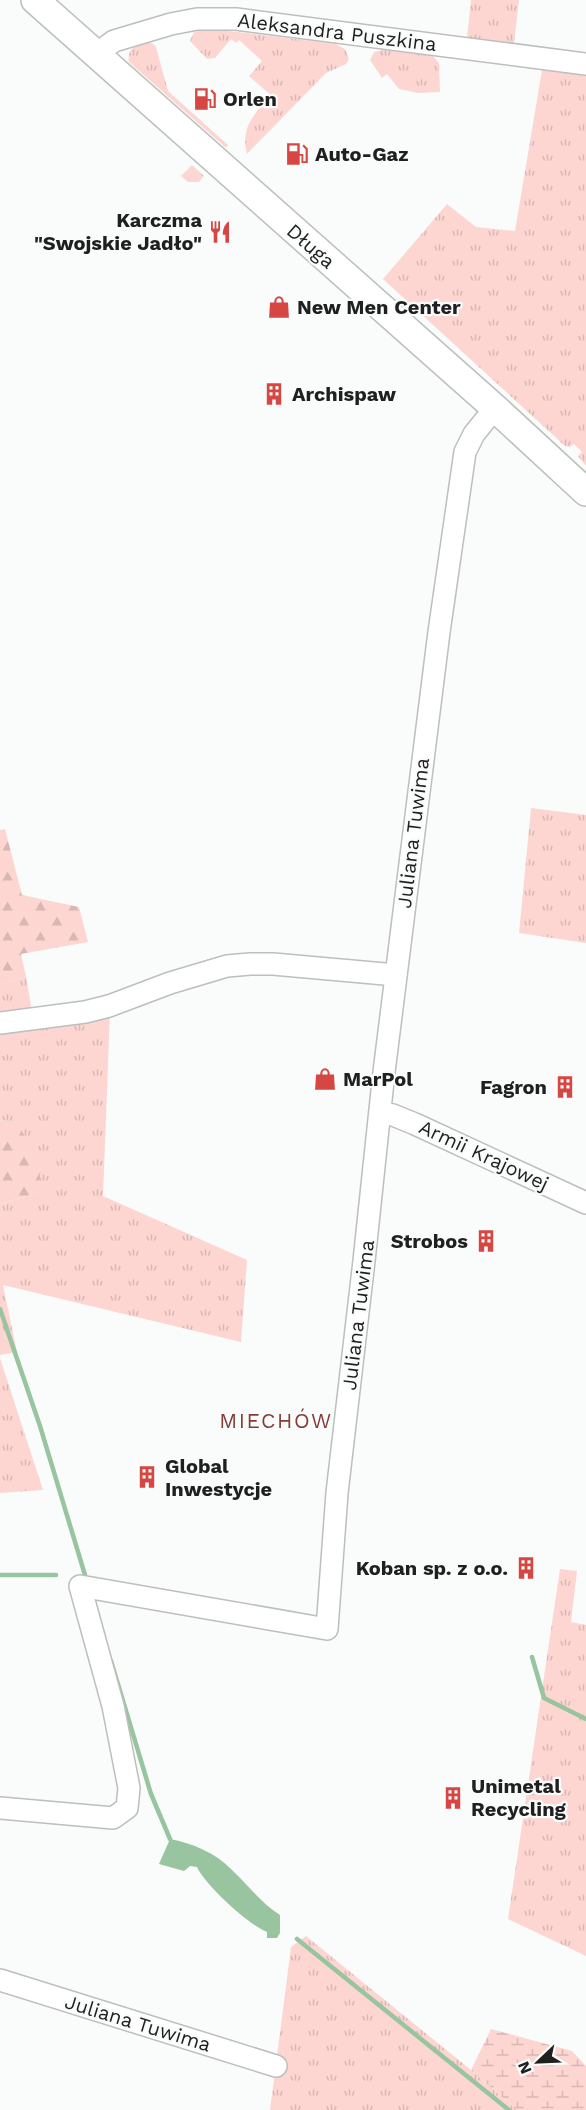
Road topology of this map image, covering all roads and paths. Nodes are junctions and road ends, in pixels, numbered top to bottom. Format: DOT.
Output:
graph roads {
  1 [pos="35,0"];
  2 [pos="96,55"];
  3 [pos="586,64"];
  4 [pos="495,408"];
  5 [pos="586,492"];
  6 [pos="396,975"];
  7 [pos="0,1023"];
  8 [pos="380,1113"];
  9 [pos="586,1203"];
  10 [pos="0,1808"];
  11 [pos="0,1980"];
  12 [pos="276,2067"];
  1 -- 2 [label="main road, Długa"];
  2 -- 3 [label="street, Aleksandra Puszkina"];
  2 -- 4 [label="main road, Długa"];
  4 -- 5 [label="main road, Długa"];
  4 -- 6 [label="street, Juliana Tuwima"];
  6 -- 7 [label="street"];
  6 -- 8 [label="street, Juliana Tuwima"];
  8 -- 9 [label="street, Armii Krajowej"];
  8 -- 10 [label="street, Juliana Tuwima"];
  11 -- 12 [label="street, Juliana Tuwima"];
}
